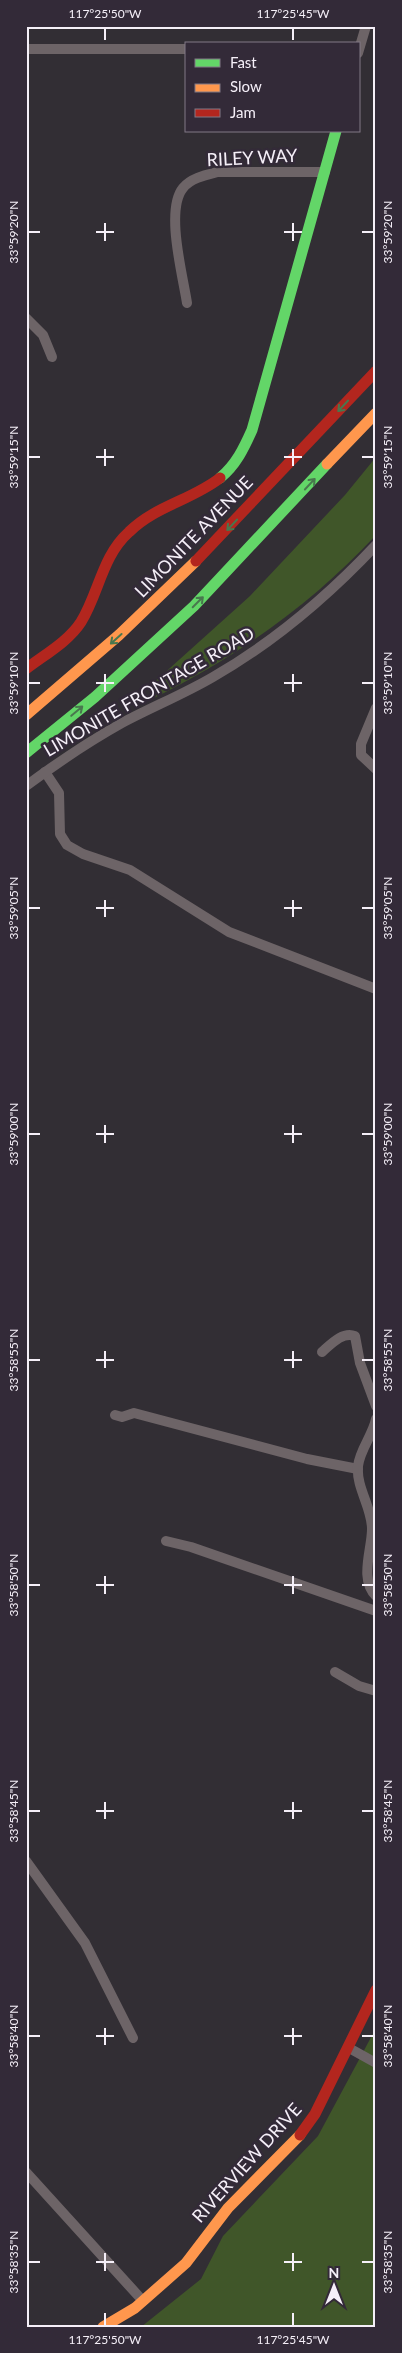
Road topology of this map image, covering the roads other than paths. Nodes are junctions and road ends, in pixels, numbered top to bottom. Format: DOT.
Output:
graph roads {
  1 [pos="366,26"];
  2 [pos="360,47"];
  3 [pos="26,49"];
  4 [pos="185,49"];
  5 [pos="336,132"];
  6 [pos="325,172"];
  7 [pos="187,303"];
  8 [pos="26,318"];
  9 [pos="52,358"];
  10 [pos="376,371"];
  11 [pos="376,413"];
  12 [pos="376,545"];
  13 [pos="26,669"];
  14 [pos="376,708"];
  15 [pos="26,715"];
  16 [pos="26,753"];
  17 [pos="376,769"];
  18 [pos="45,772"];
  19 [pos="26,786"];
  20 [pos="376,989"];
  21 [pos="322,1352"];
  22 [pos="376,1406"];
  23 [pos="115,1415"];
  24 [pos="376,1419"];
  25 [pos="358,1469"];
  26 [pos="166,1541"];
  27 [pos="376,1595"];
  28 [pos="372,1610"];
  29 [pos="334,1672"];
  30 [pos="376,1691"];
  31 [pos="26,1861"];
  32 [pos="376,1990"];
  33 [pos="132,2038"];
  34 [pos="349,2048"];
  35 [pos="376,2063"];
  36 [pos="26,2172"];
  37 [pos="143,2301"];
  38 [pos="103,2327"];
  1 -- 2 [label="street"];
  3 -- 4 [label="street"];
  5 -- 6 [label="street"];
  6 -- 7 [label="street, RILEY WAY"];
  6 -- 13 [label="street"];
  8 -- 9 [label="street"];
  10 -- 15 [label="street, LIMONITE AVENUE, one-way"];
  16 -- 11 [label="street, one-way"];
  12 -- 18 [label="street, LIMONITE FRONTAGE ROAD"];
  14 -- 17 [label="street"];
  18 -- 19 [label="street, LIMONITE FRONTAGE ROAD"];
  18 -- 20 [label="street"];
  21 -- 22 [label="street"];
  23 -- 25 [label="street"];
  24 -- 25 [label="street"];
  25 -- 27 [label="street"];
  26 -- 28 [label="street"];
  27 -- 28 [label="street"];
  29 -- 30 [label="street"];
  31 -- 33 [label="street"];
  32 -- 34 [label="street, RIVERVIEW DRIVE"];
  34 -- 35 [label="street"];
  34 -- 37 [label="street, RIVERVIEW DRIVE"];
  36 -- 37 [label="street"];
  37 -- 38 [label="street, RIVERVIEW DRIVE"];
}
